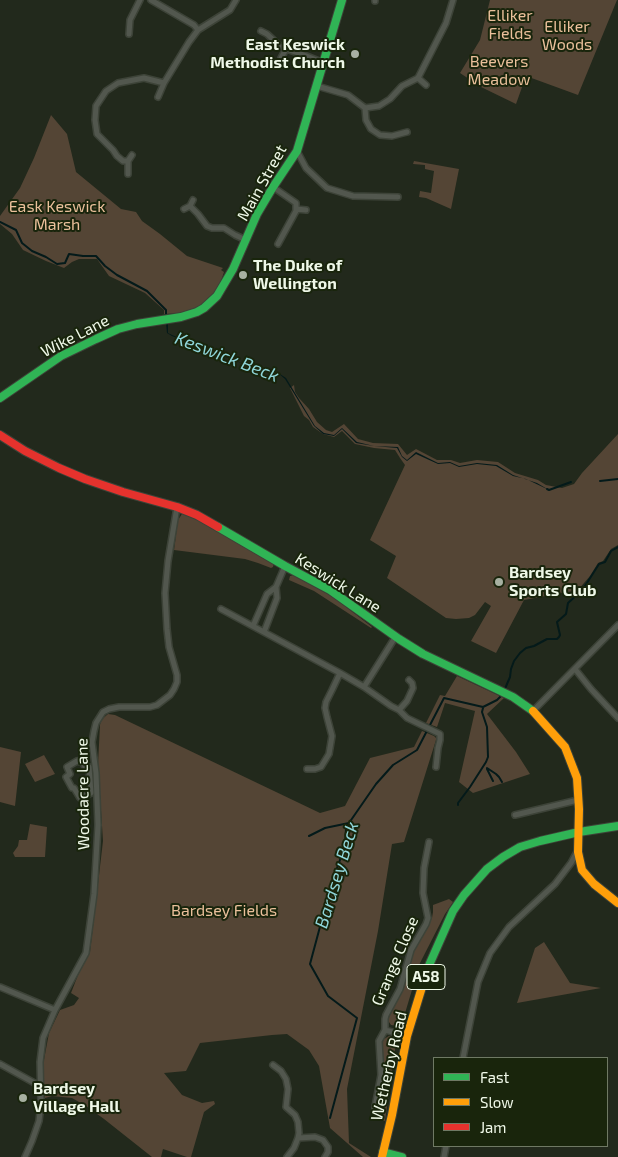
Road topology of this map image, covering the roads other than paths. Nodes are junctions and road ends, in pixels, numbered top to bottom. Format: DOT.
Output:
graph roads {
  1 [pos="140,0"];
  2 [pos="151,0"];
  3 [pos="236,0"];
  4 [pos="342,0"];
  5 [pos="453,0"];
  6 [pos="198,30"];
  7 [pos="261,31"];
  8 [pos="129,34"];
  9 [pos="286,50"];
  10 [pos="281,58"];
  11 [pos="324,64"];
  12 [pos="418,78"];
  13 [pos="164,83"];
  14 [pos="426,85"];
  15 [pos="317,86"];
  16 [pos="158,97"];
  17 [pos="365,108"];
  18 [pos="407,132"];
  19 [pos="297,151"];
  20 [pos="132,156"];
  21 [pos="128,161"];
  22 [pos="128,174"];
  23 [pos="272,187"];
  24 [pos="398,197"];
  25 [pos="193,200"];
  26 [pos="296,209"];
  27 [pos="306,210"];
  28 [pos="246,240"];
  29 [pos="278,244"];
  30 [pos="167,318"];
  31 [pos="0,398"];
  32 [pos="0,435"];
  33 [pos="177,507"];
  34 [pos="285,566"];
  35 [pos="276,587"];
  36 [pos="221,610"];
  37 [pos="618,625"];
  38 [pos="253,626"];
  39 [pos="264,632"];
  40 [pos="396,636"];
  41 [pos="575,668"];
  42 [pos="340,672"];
  43 [pos="409,680"];
  44 [pos="364,687"];
  45 [pos="399,710"];
  46 [pos="533,711"];
  47 [pos="618,718"];
  48 [pos="436,767"];
  49 [pos="307,769"];
  50 [pos="91,793"];
  51 [pos="578,800"];
  52 [pos="515,815"];
  53 [pos="618,826"];
  54 [pos="578,832"];
  55 [pos="429,842"];
  56 [pos="578,852"];
  57 [pos="618,903"];
  58 [pos="0,987"];
  59 [pos="56,1010"];
  60 [pos="385,1030"];
  61 [pos="408,1036"];
  62 [pos="463,1057"];
  63 [pos="0,1064"];
  64 [pos="273,1066"];
  65 [pos="40,1086"];
  66 [pos="375,1114"];
  67 [pos="298,1138"];
  68 [pos="382,1155"];
  69 [pos="25,1157"];
  70 [pos="287,1157"];
  71 [pos="325,1157"];
  72 [pos="402,1157"];
  1 -- 8 [label="street"];
  2 -- 6 [label="street"];
  3 -- 6 [label="street"];
  4 -- 11 [label="street, Main Street"];
  5 -- 12 [label="street"];
  6 -- 13 [label="street"];
  7 -- 9 [label="street"];
  9 -- 10 [label="street"];
  9 -- 11 [label="street"];
  11 -- 15 [label="street, Main Street"];
  12 -- 14 [label="street"];
  12 -- 17 [label="street"];
  13 -- 16 [label="street"];
  13 -- 21 [label="street"];
  15 -- 17 [label="street"];
  15 -- 19 [label="street, Main Street"];
  17 -- 18 [label="street"];
  19 -- 23 [label="street, Main Street"];
  19 -- 24 [label="street"];
  20 -- 21 [label="street"];
  21 -- 22 [label="street"];
  23 -- 26 [label="street"];
  23 -- 28 [label="street, Main Street"];
  25 -- 28 [label="street"];
  26 -- 27 [label="street"];
  26 -- 29 [label="street"];
  28 -- 30 [label="street, Main Street"];
  30 -- 31 [label="street, Wike Lane"];
  32 -- 33 [label="street, Keswick Lane"];
  33 -- 34 [label="street, Keswick Lane"];
  33 -- 59 [label="street, Woodacre Lane"];
  34 -- 35 [label="street"];
  34 -- 40 [label="street, Keswick Lane"];
  35 -- 38 [label="street"];
  35 -- 39 [label="street"];
  36 -- 38 [label="street"];
  37 -- 41 [label="street"];
  38 -- 39 [label="street"];
  39 -- 42 [label="street"];
  40 -- 44 [label="street"];
  40 -- 46 [label="street, Keswick Lane"];
  41 -- 46 [label="street"];
  41 -- 47 [label="street"];
  42 -- 44 [label="street"];
  42 -- 49 [label="street"];
  43 -- 45 [label="street"];
  44 -- 45 [label="street"];
  45 -- 48 [label="street"];
  46 -- 51 [label="street, Keswick Lane"];
  50 -- 50 [label="street"];
  51 -- 52 [label="street"];
  51 -- 54 [label="street, Keswick Lane"];
  53 -- 54 [label="street, Wetherby Road / A58"];
  54 -- 56 [label="street, Keswick Lane"];
  54 -- 61 [label="street, Wetherby Road / A58"];
  55 -- 60 [label="street, Grange Close"];
  56 -- 57 [label="street, Keswick Lane"];
  56 -- 62 [label="street"];
  58 -- 59 [label="street"];
  59 -- 65 [label="street, Woodacre Lane"];
  60 -- 61 [label="street, Grange Close"];
  60 -- 66 [label="street, Grange Close"];
  61 -- 68 [label="street, Wetherby Road / A58"];
  63 -- 65 [label="street"];
  64 -- 67 [label="street"];
  65 -- 69 [label="street, Woodacre Lane"];
  67 -- 70 [label="street"];
  67 -- 71 [label="street"];
  68 -- 72 [label="street"];
}
